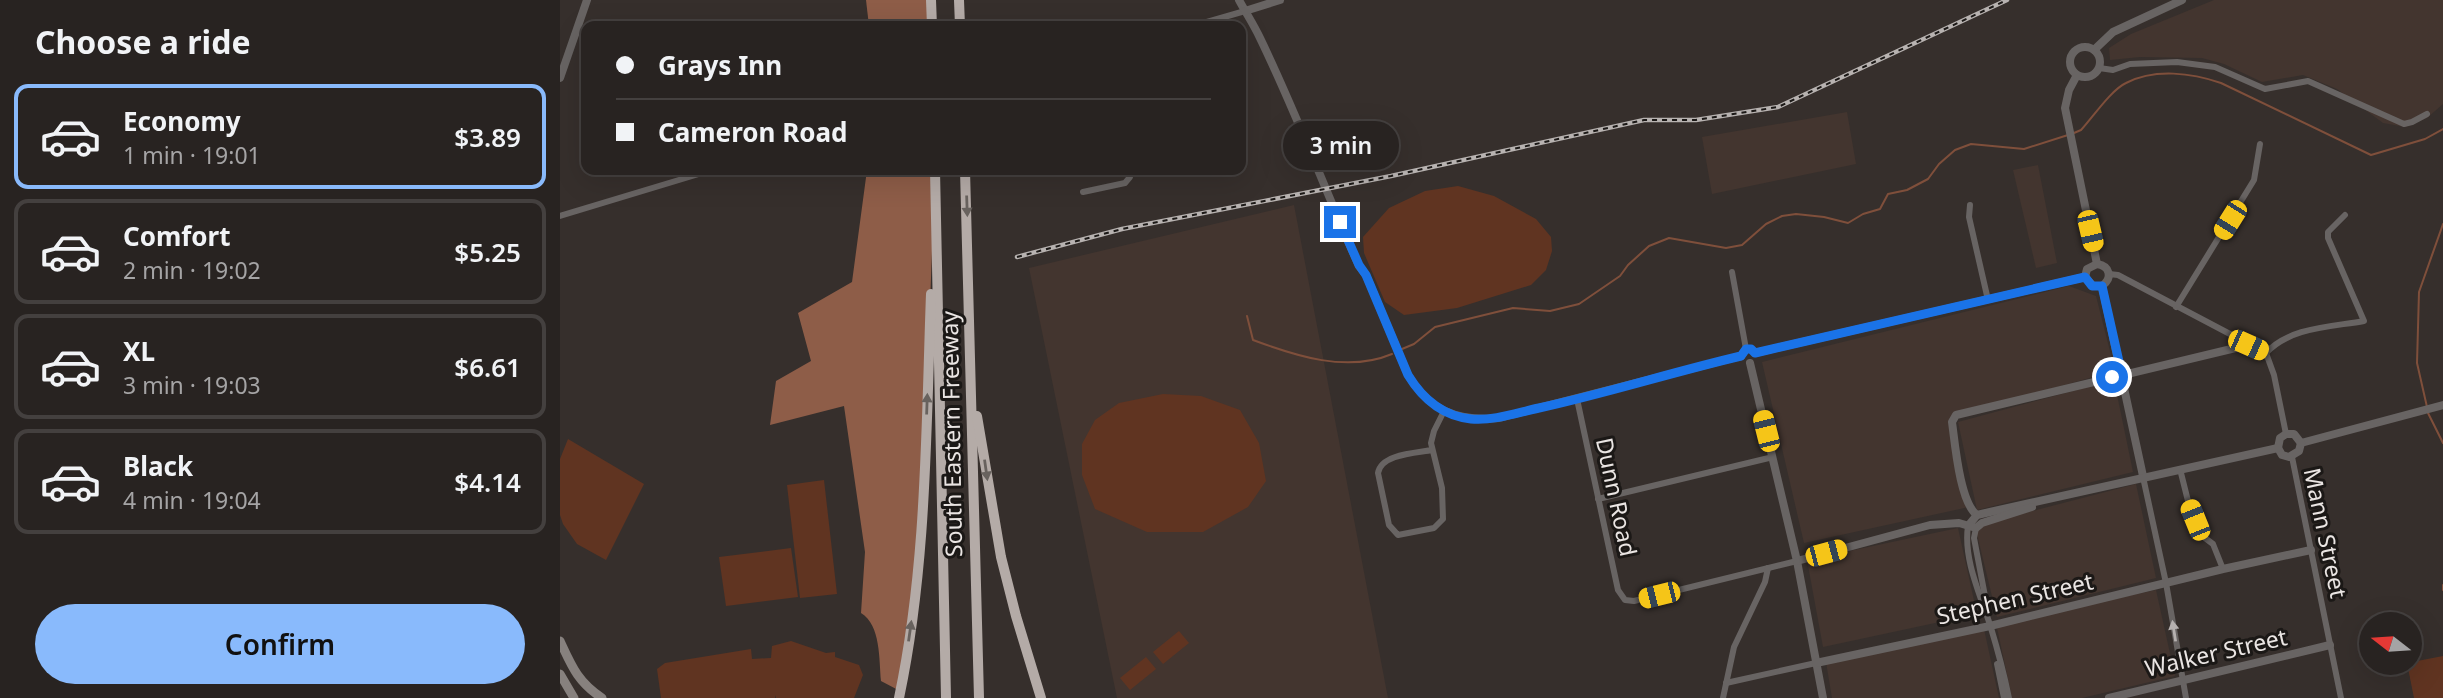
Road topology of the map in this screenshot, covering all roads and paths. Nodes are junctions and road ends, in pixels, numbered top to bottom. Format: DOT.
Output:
graph roads {
  1 [pos="587,0"];
  2 [pos="931,0"];
  3 [pos="959,0"];
  4 [pos="1239,0"];
  5 [pos="1280,0"];
  6 [pos="2182,0"];
  7 [pos="1245,11"];
  8 [pos="932,21"];
  9 [pos="960,21"];
  10 [pos="1210,21"];
  11 [pos="2094,50"];
  12 [pos="2099,68"];
  13 [pos="2077,75"];
  14 [pos="560,78"];
  15 [pos="2427,114"];
  16 [pos="2260,144"];
  17 [pos="695,175"];
  18 [pos="935,175"];
  19 [pos="965,175"];
  20 [pos="1130,175"];
  21 [pos="1083,192"];
  22 [pos="1970,205"];
  23 [pos="2345,215"];
  24 [pos="560,216"];
  25 [pos="937,229"];
  26 [pos="2097,264"];
  27 [pos="1732,272"];
  28 [pos="2109,275"];
  29 [pos="2085,277"];
  30 [pos="2102,286"];
  31 [pos="1988,300"];
  32 [pos="2176,307"];
  33 [pos="2248,345"];
  34 [pos="1747,352"];
  35 [pos="2266,353"];
  36 [pos="2122,375"];
  37 [pos="971,379"];
  38 [pos="1577,400"];
  39 [pos="2443,405"];
  40 [pos="1444,411"];
  41 [pos="2286,434"];
  42 [pos="2301,443"];
  43 [pos="2277,448"];
  44 [pos="1432,450"];
  45 [pos="1773,457"];
  46 [pos="2292,457"];
  47 [pos="2180,469"];
  48 [pos="2143,476"];
  49 [pos="2067,495"];
  50 [pos="1598,499"];
  51 [pos="1977,515"];
  52 [pos="1972,527"];
  53 [pos="2312,550"];
  54 [pos="1797,561"];
  55 [pos="1768,568"];
  56 [pos="2223,569"];
  57 [pos="2166,583"];
  58 [pos="1990,626"];
  59 [pos="560,641"];
  60 [pos="2330,645"];
  61 [pos="1816,663"];
  62 [pos="560,674"];
  63 [pos="2183,681"];
  64 [pos="1726,683"];
  65 [pos="574,698"];
  66 [pos="602,698"];
  67 [pos="899,698"];
  68 [pos="946,698"];
  69 [pos="979,698"];
  70 [pos="1041,698"];
  71 [pos="1723,698"];
  72 [pos="1823,698"];
  73 [pos="2004,698"];
  74 [pos="2009,698"];
  75 [pos="2109,698"];
  76 [pos="2186,698"];
  77 [pos="2341,698"];
  1 -- 14 [label="street"];
  2 -- 8 [label="highway"];
  3 -- 9 [label="highway"];
  4 -- 7 [label="street"];
  5 -- 7 [label="street"];
  6 -- 11 [label="street"];
  7 -- 10 [label="street"];
  7 -- 40 [label="street"];
  11 -- 12 [label="street"];
  11 -- 13 [label="street"];
  12 -- 13 [label="street"];
  12 -- 15 [label="street"];
  13 -- 26 [label="street"];
  16 -- 32 [label="street"];
  17 -- 24 [label="street"];
  18 -- 25 [label="highway, South Eastern Freeway"];
  19 -- 37 [label="highway, South Eastern Freeway, one-way"];
  20 -- 21 [label="street"];
  22 -- 31 [label="street"];
  23 -- 35 [label="street"];
  67 -- 25 [label="highway, one-way"];
  25 -- 68 [label="highway, South Eastern Freeway"];
  26 -- 28 [label="street"];
  26 -- 29 [label="street"];
  27 -- 34 [label="street"];
  28 -- 30 [label="street"];
  28 -- 32 [label="street"];
  29 -- 30 [label="street"];
  29 -- 31 [label="street"];
  30 -- 36 [label="street"];
  31 -- 34 [label="street"];
  32 -- 33 [label="street"];
  33 -- 35 [label="street"];
  33 -- 36 [label="street"];
  34 -- 38 [label="street"];
  34 -- 45 [label="street"];
  35 -- 41 [label="street"];
  36 -- 48 [label="street"];
  36 -- 51 [label="street"];
  37 -- 69 [label="highway, South Eastern Freeway"];
  37 -- 70 [label="highway, one-way"];
  38 -- 40 [label="street"];
  38 -- 50 [label="street, Dunn Road"];
  39 -- 42 [label="street"];
  40 -- 44 [label="street"];
  41 -- 42 [label="street"];
  41 -- 43 [label="street"];
  42 -- 46 [label="street"];
  43 -- 46 [label="street"];
  43 -- 47 [label="street"];
  44 -- 44 [label="street"];
  45 -- 50 [label="street"];
  45 -- 54 [label="street"];
  46 -- 53 [label="street, Mann Street"];
  47 -- 48 [label="street"];
  47 -- 56 [label="street"];
  48 -- 49 [label="street"];
  48 -- 57 [label="street"];
  49 -- 51 [label="street"];
  49 -- 52 [label="street"];
  50 -- 55 [label="street, Dunn Road"];
  51 -- 52 [label="street"];
  52 -- 54 [label="street"];
  52 -- 58 [label="street"];
  53 -- 56 [label="street, Stephen Street"];
  53 -- 60 [label="street, Mann Street"];
  54 -- 55 [label="street"];
  54 -- 61 [label="street"];
  55 -- 64 [label="street"];
  56 -- 57 [label="street, Stephen Street"];
  57 -- 58 [label="street, Stephen Street"];
  63 -- 57 [label="street, one-way"];
  58 -- 61 [label="street, Stephen Street"];
  58 -- 73 [label="street"];
  58 -- 74 [label="street"];
  59 -- 66 [label="main road"];
  60 -- 63 [label="street, Walker Street"];
  60 -- 77 [label="street, Mann Street"];
  61 -- 64 [label="street, Stephen Street"];
  61 -- 72 [label="street"];
  62 -- 65 [label="main road"];
  63 -- 75 [label="street, Walker Street"];
  63 -- 76 [label="street"];
  64 -- 71 [label="street"];
}
